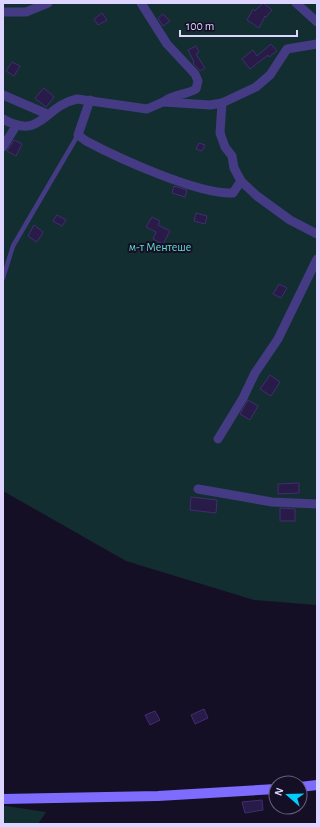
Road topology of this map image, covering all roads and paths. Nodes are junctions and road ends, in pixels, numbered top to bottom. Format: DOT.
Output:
graph roads {
  1 [pos="48,3"];
  2 [pos="141,3"];
  3 [pos="296,3"];
  4 [pos="307,7"];
  5 [pos="3,12"];
  6 [pos="317,22"];
  7 [pos="317,44"];
  8 [pos="3,95"];
  9 [pos="90,100"];
  10 [pos="163,102"];
  11 [pos="222,102"];
  12 [pos="47,114"];
  13 [pos="3,119"];
  14 [pos="16,126"];
  15 [pos="78,135"];
  16 [pos="3,147"];
  17 [pos="241,181"];
  18 [pos="317,234"];
  19 [pos="317,259"];
  20 [pos="3,278"];
  21 [pos="218,439"];
  22 [pos="198,489"];
  23 [pos="317,504"];
  24 [pos="268,789"];
  25 [pos="3,799"];
  1 -- 5 [label="street"];
  2 -- 10 [label="street"];
  3 -- 4 [label="street"];
  4 -- 6 [label="street"];
  7 -- 11 [label="street"];
  8 -- 12 [label="street"];
  9 -- 10 [label="street"];
  9 -- 12 [label="street"];
  9 -- 15 [label="street"];
  10 -- 11 [label="street"];
  11 -- 17 [label="street"];
  12 -- 14 [label="street"];
  13 -- 14 [label="street"];
  14 -- 16 [label="street"];
  15 -- 17 [label="street"];
  15 -- 20 [label="lane"];
  17 -- 18 [label="street"];
  19 -- 21 [label="street"];
  22 -- 23 [label="street"];
  24 -- 25 [label="main road"];
}
